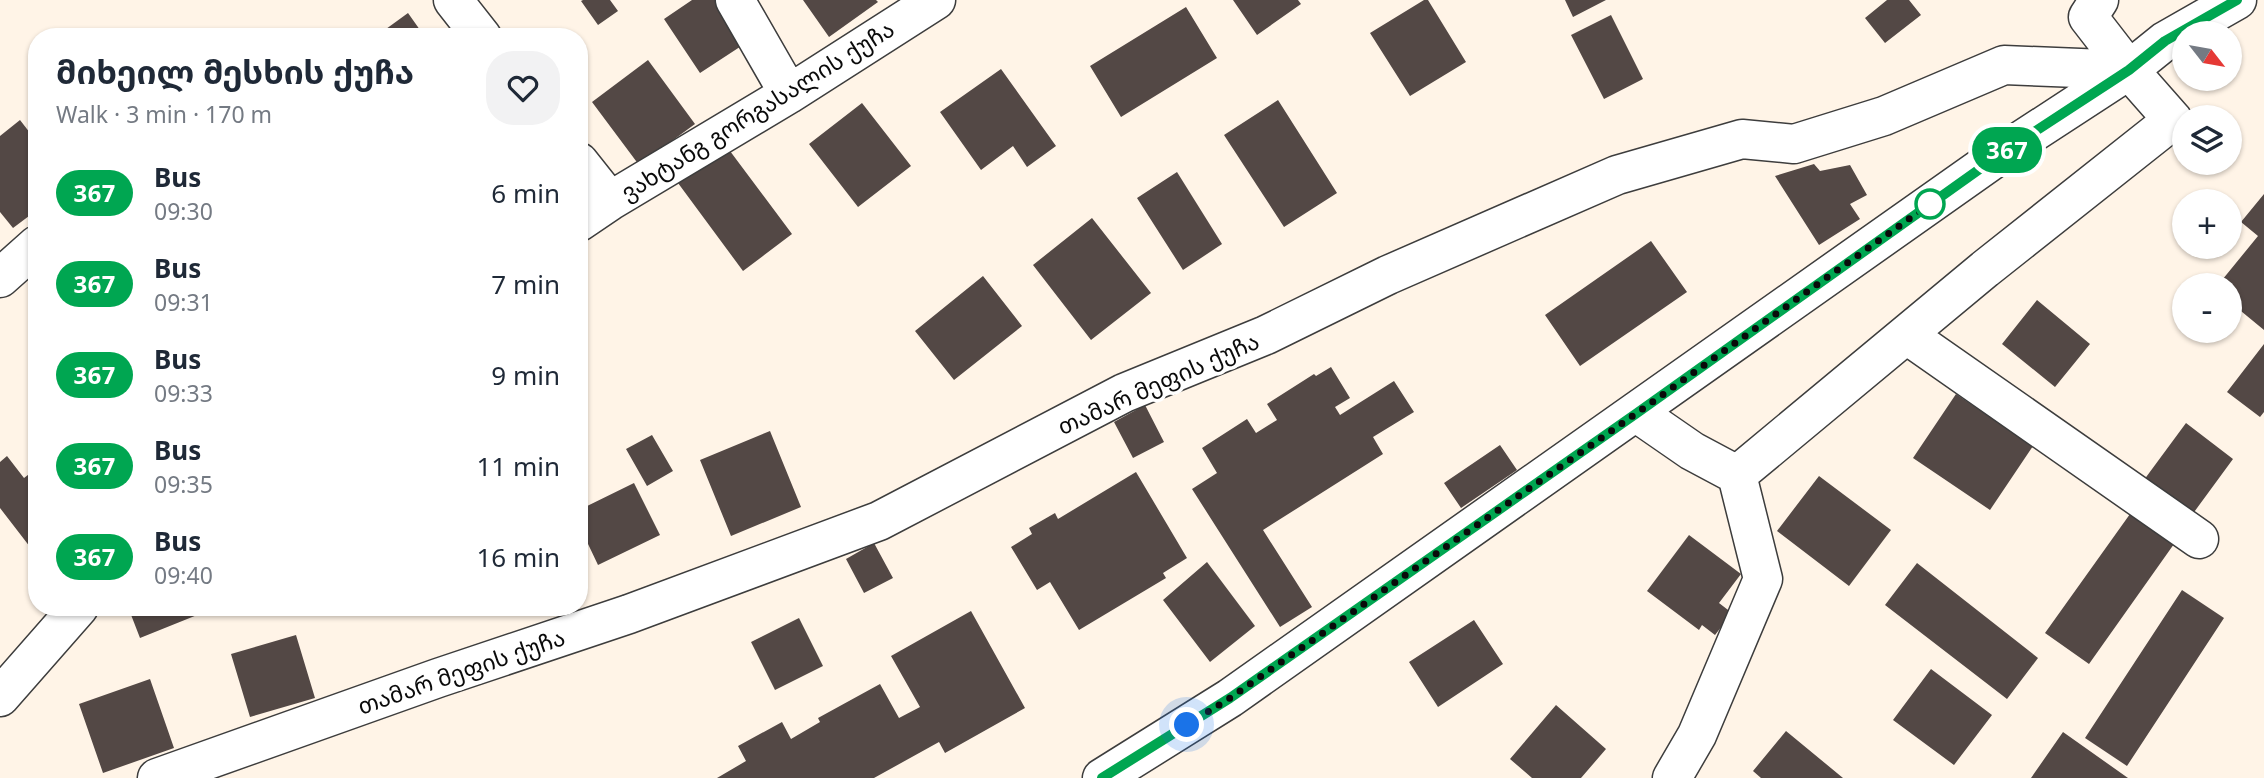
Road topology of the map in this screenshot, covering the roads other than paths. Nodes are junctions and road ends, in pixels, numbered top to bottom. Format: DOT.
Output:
graph roads {
  1 [pos="453,0"];
  2 [pos="735,0"];
  3 [pos="936,0"];
  4 [pos="2099,0"];
  5 [pos="2191,0"];
  6 [pos="2237,0"];
  7 [pos="475,28"];
  8 [pos="2165,41"];
  9 [pos="2129,70"];
  10 [pos="789,94"];
  11 [pos="588,190"];
  12 [pos="595,211"];
  13 [pos="28,253"];
  14 [pos="0,278"];
  15 [pos="1907,335"];
  16 [pos="1637,413"];
  17 [pos="1737,475"];
  18 [pos="2199,539"];
  19 [pos="71,616"];
  20 [pos="0,697"];
  21 [pos="157,778"];
  22 [pos="1102,778"];
  23 [pos="1672,778"];
  1 -- 7 [label="street"];
  2 -- 10 [label="street"];
  3 -- 10 [label="street, ვახტანგ გორგასალის ქუჩა"];
  4 -- 9 [label="street"];
  5 -- 8 [label="street"];
  6 -- 8 [label="street"];
  8 -- 9 [label="street"];
  9 -- 15 [label="street"];
  9 -- 16 [label="street"];
  9 -- 21 [label="street, თამარ მეფის ქუჩა"];
  10 -- 12 [label="street, ვახტანგ გორგასალის ქუჩა"];
  11 -- 12 [label="street"];
  13 -- 14 [label="street"];
  15 -- 17 [label="street"];
  15 -- 18 [label="street"];
  16 -- 17 [label="street"];
  16 -- 22 [label="street"];
  17 -- 23 [label="street"];
  19 -- 20 [label="street"];
}
